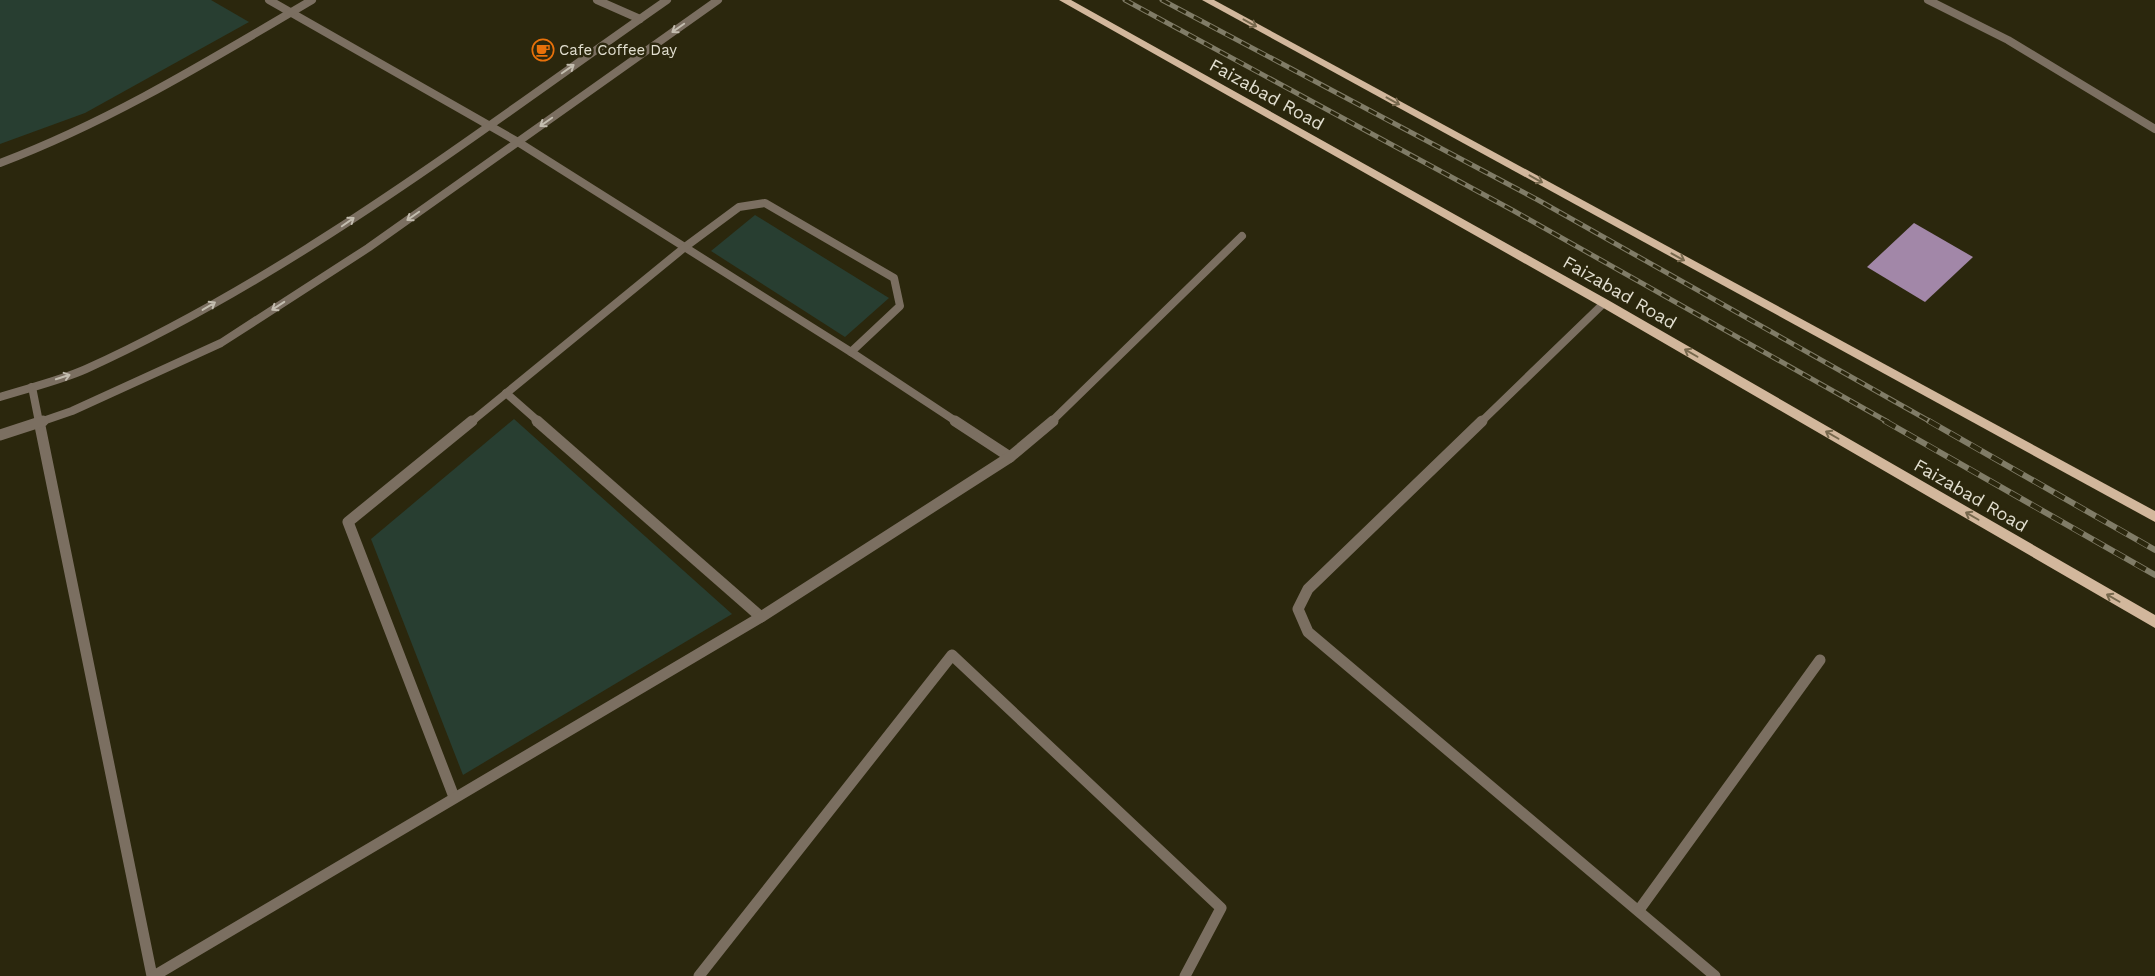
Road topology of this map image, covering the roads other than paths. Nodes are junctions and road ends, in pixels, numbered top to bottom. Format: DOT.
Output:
graph roads {
  1 [pos="269,0"];
  2 [pos="312,0"];
  3 [pos="597,0"];
  4 [pos="667,0"];
  5 [pos="718,0"];
  6 [pos="1064,0"];
  7 [pos="1207,0"];
  8 [pos="1928,0"];
  9 [pos="290,13"];
  10 [pos="640,19"];
  11 [pos="487,125"];
  12 [pos="2155,129"];
  13 [pos="518,142"];
  14 [pos="0,163"];
  15 [pos="1242,236"];
  16 [pos="685,247"];
  17 [pos="1604,302"];
  18 [pos="851,352"];
  19 [pos="32,387"];
  20 [pos="506,393"];
  21 [pos="0,397"];
  22 [pos="39,422"];
  23 [pos="0,435"];
  24 [pos="1010,457"];
  25 [pos="2155,517"];
  26 [pos="760,617"];
  27 [pos="2155,622"];
  28 [pos="1820,660"];
  29 [pos="454,797"];
  30 [pos="1639,910"];
  31 [pos="153,976"];
  32 [pos="699,976"];
  33 [pos="1185,976"];
  34 [pos="1715,976"];
  1 -- 9 [label="street"];
  2 -- 9 [label="street"];
  3 -- 10 [label="street"];
  4 -- 10 [label="street"];
  5 -- 13 [label="street, one-way"];
  6 -- 17 [label="main road, Faizabad Road"];
  7 -- 25 [label="main road, one-way"];
  8 -- 12 [label="street"];
  9 -- 11 [label="street"];
  9 -- 14 [label="street"];
  11 -- 10 [label="street, one-way"];
  11 -- 13 [label="street"];
  19 -- 11 [label="street, one-way"];
  13 -- 16 [label="street"];
  13 -- 22 [label="street, one-way"];
  15 -- 24 [label="street"];
  16 -- 18 [label="street"];
  16 -- 18 [label="street"];
  16 -- 20 [label="street"];
  27 -- 17 [label="main road, Faizabad Road, one-way"];
  17 -- 30 [label="street"];
  18 -- 24 [label="street"];
  19 -- 21 [label="street"];
  19 -- 22 [label="street"];
  20 -- 26 [label="street"];
  20 -- 29 [label="street"];
  22 -- 23 [label="street"];
  22 -- 31 [label="street"];
  24 -- 26 [label="street"];
  26 -- 29 [label="street"];
  28 -- 30 [label="street"];
  29 -- 31 [label="street"];
  30 -- 34 [label="street"];
  32 -- 33 [label="street"];
}
